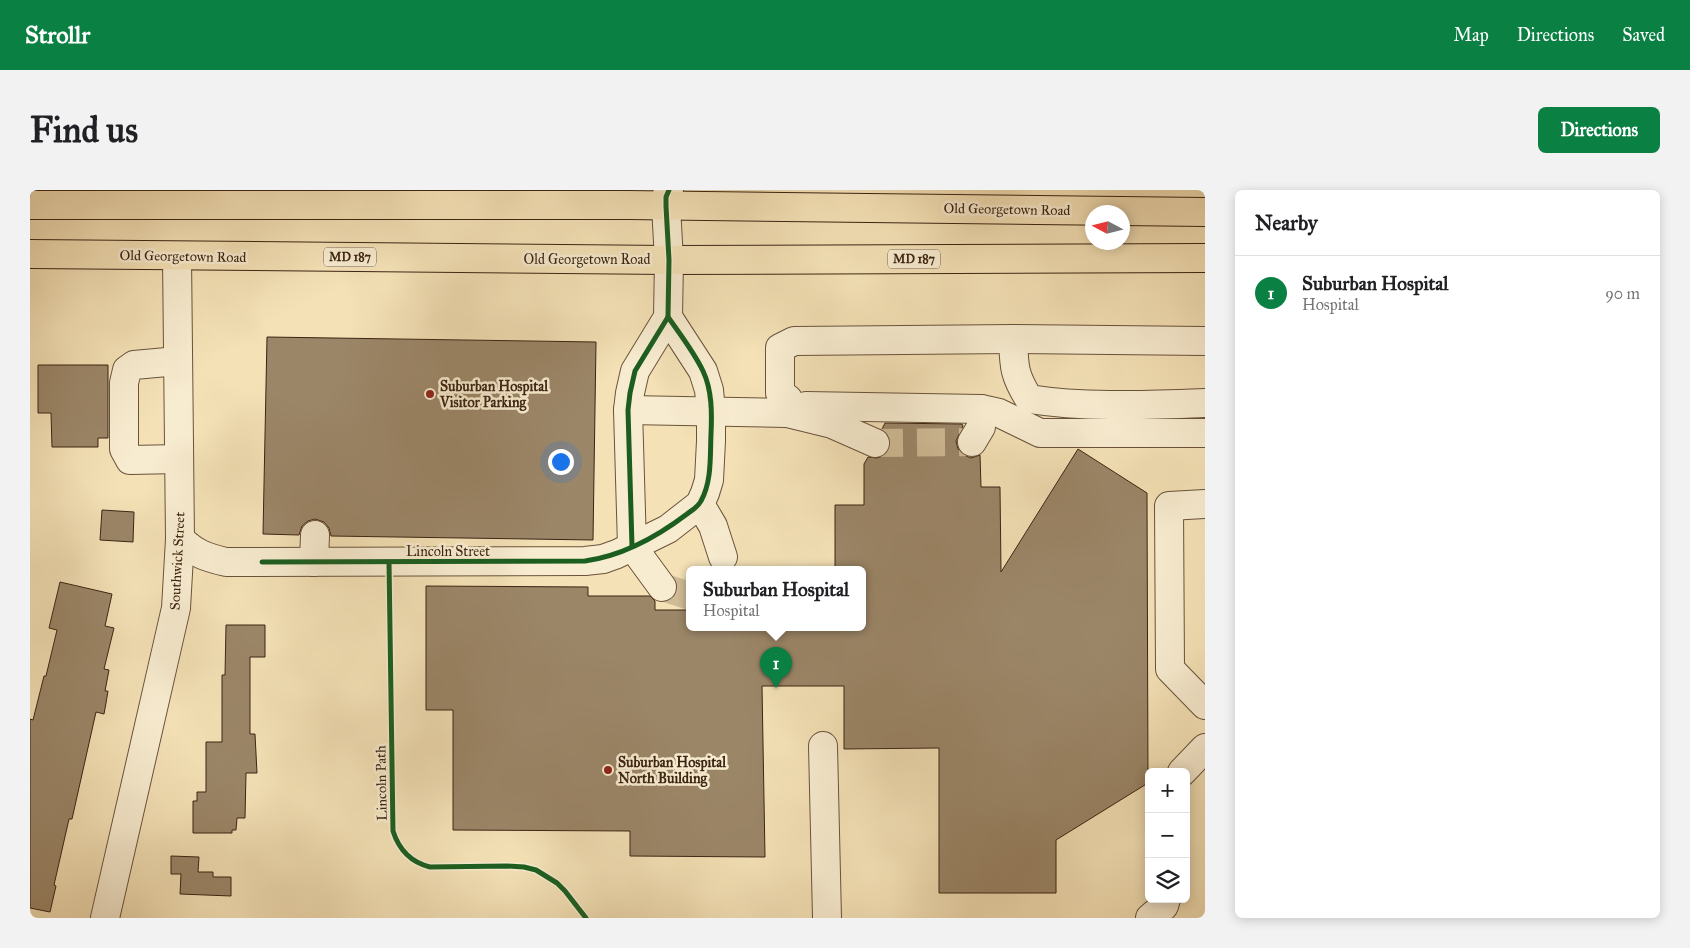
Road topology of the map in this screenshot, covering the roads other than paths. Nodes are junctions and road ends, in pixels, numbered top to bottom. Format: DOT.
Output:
graph roads {
  1 [pos="665,196"];
  2 [pos="30,205"];
  3 [pos="1205,212"];
  4 [pos="30,254"];
  5 [pos="177,256"];
  6 [pos="1205,258"];
  7 [pos="669,260"];
  8 [pos="668,316"];
  9 [pos="1013,340"];
  10 [pos="1205,341"];
  11 [pos="178,361"];
  12 [pos="1205,403"];
  13 [pos="788,406"];
  14 [pos="981,409"];
  15 [pos="628,410"];
  16 [pos="711,412"];
  17 [pos="1205,433"];
  18 [pos="972,442"];
  19 [pos="875,444"];
  20 [pos="179,459"];
  21 [pos="700,504"];
  22 [pos="1205,504"];
  23 [pos="315,535"];
  24 [pos="180,539"];
  25 [pos="632,546"];
  26 [pos="723,556"];
  27 [pos="314,562"];
  28 [pos="662,586"];
  29 [pos="1205,705"];
  30 [pos="823,746"];
  31 [pos="1205,748"];
  32 [pos="1186,768"];
  33 [pos="1165,903"];
  34 [pos="105,918"];
  35 [pos="827,918"];
  36 [pos="1150,918"];
  1 -- 2 [label="main road, Old Georgetown Road"];
  1 -- 3 [label="main road, Old Georgetown Road"];
  1 -- 7 [label="street"];
  4 -- 5 [label="main road, Old Georgetown Road / MD 187"];
  5 -- 7 [label="main road, Old Georgetown Road / MD 187"];
  5 -- 11 [label="street, Southwick Street"];
  6 -- 7 [label="main road, Old Georgetown Road / MD 187"];
  7 -- 8 [label="street"];
  8 -- 15 [label="street"];
  8 -- 16 [label="street"];
  9 -- 10 [label="street"];
  9 -- 12 [label="street"];
  9 -- 13 [label="street"];
  11 -- 20 [label="street, Southwick Street"];
  11 -- 20 [label="street"];
  13 -- 14 [label="street"];
  13 -- 16 [label="street"];
  13 -- 19 [label="street"];
  14 -- 17 [label="street"];
  14 -- 18 [label="street"];
  15 -- 16 [label="street"];
  15 -- 25 [label="street"];
  16 -- 21 [label="street"];
  20 -- 24 [label="street, Southwick Street"];
  21 -- 25 [label="street, Lincoln Street"];
  21 -- 26 [label="street"];
  22 -- 29 [label="street"];
  23 -- 27 [label="street"];
  24 -- 27 [label="street, Lincoln Street"];
  24 -- 34 [label="street, Southwick Street"];
  25 -- 27 [label="street, Lincoln Street"];
  25 -- 28 [label="street"];
  30 -- 35 [label="street"];
  31 -- 32 [label="street"];
  33 -- 36 [label="street"];
}
